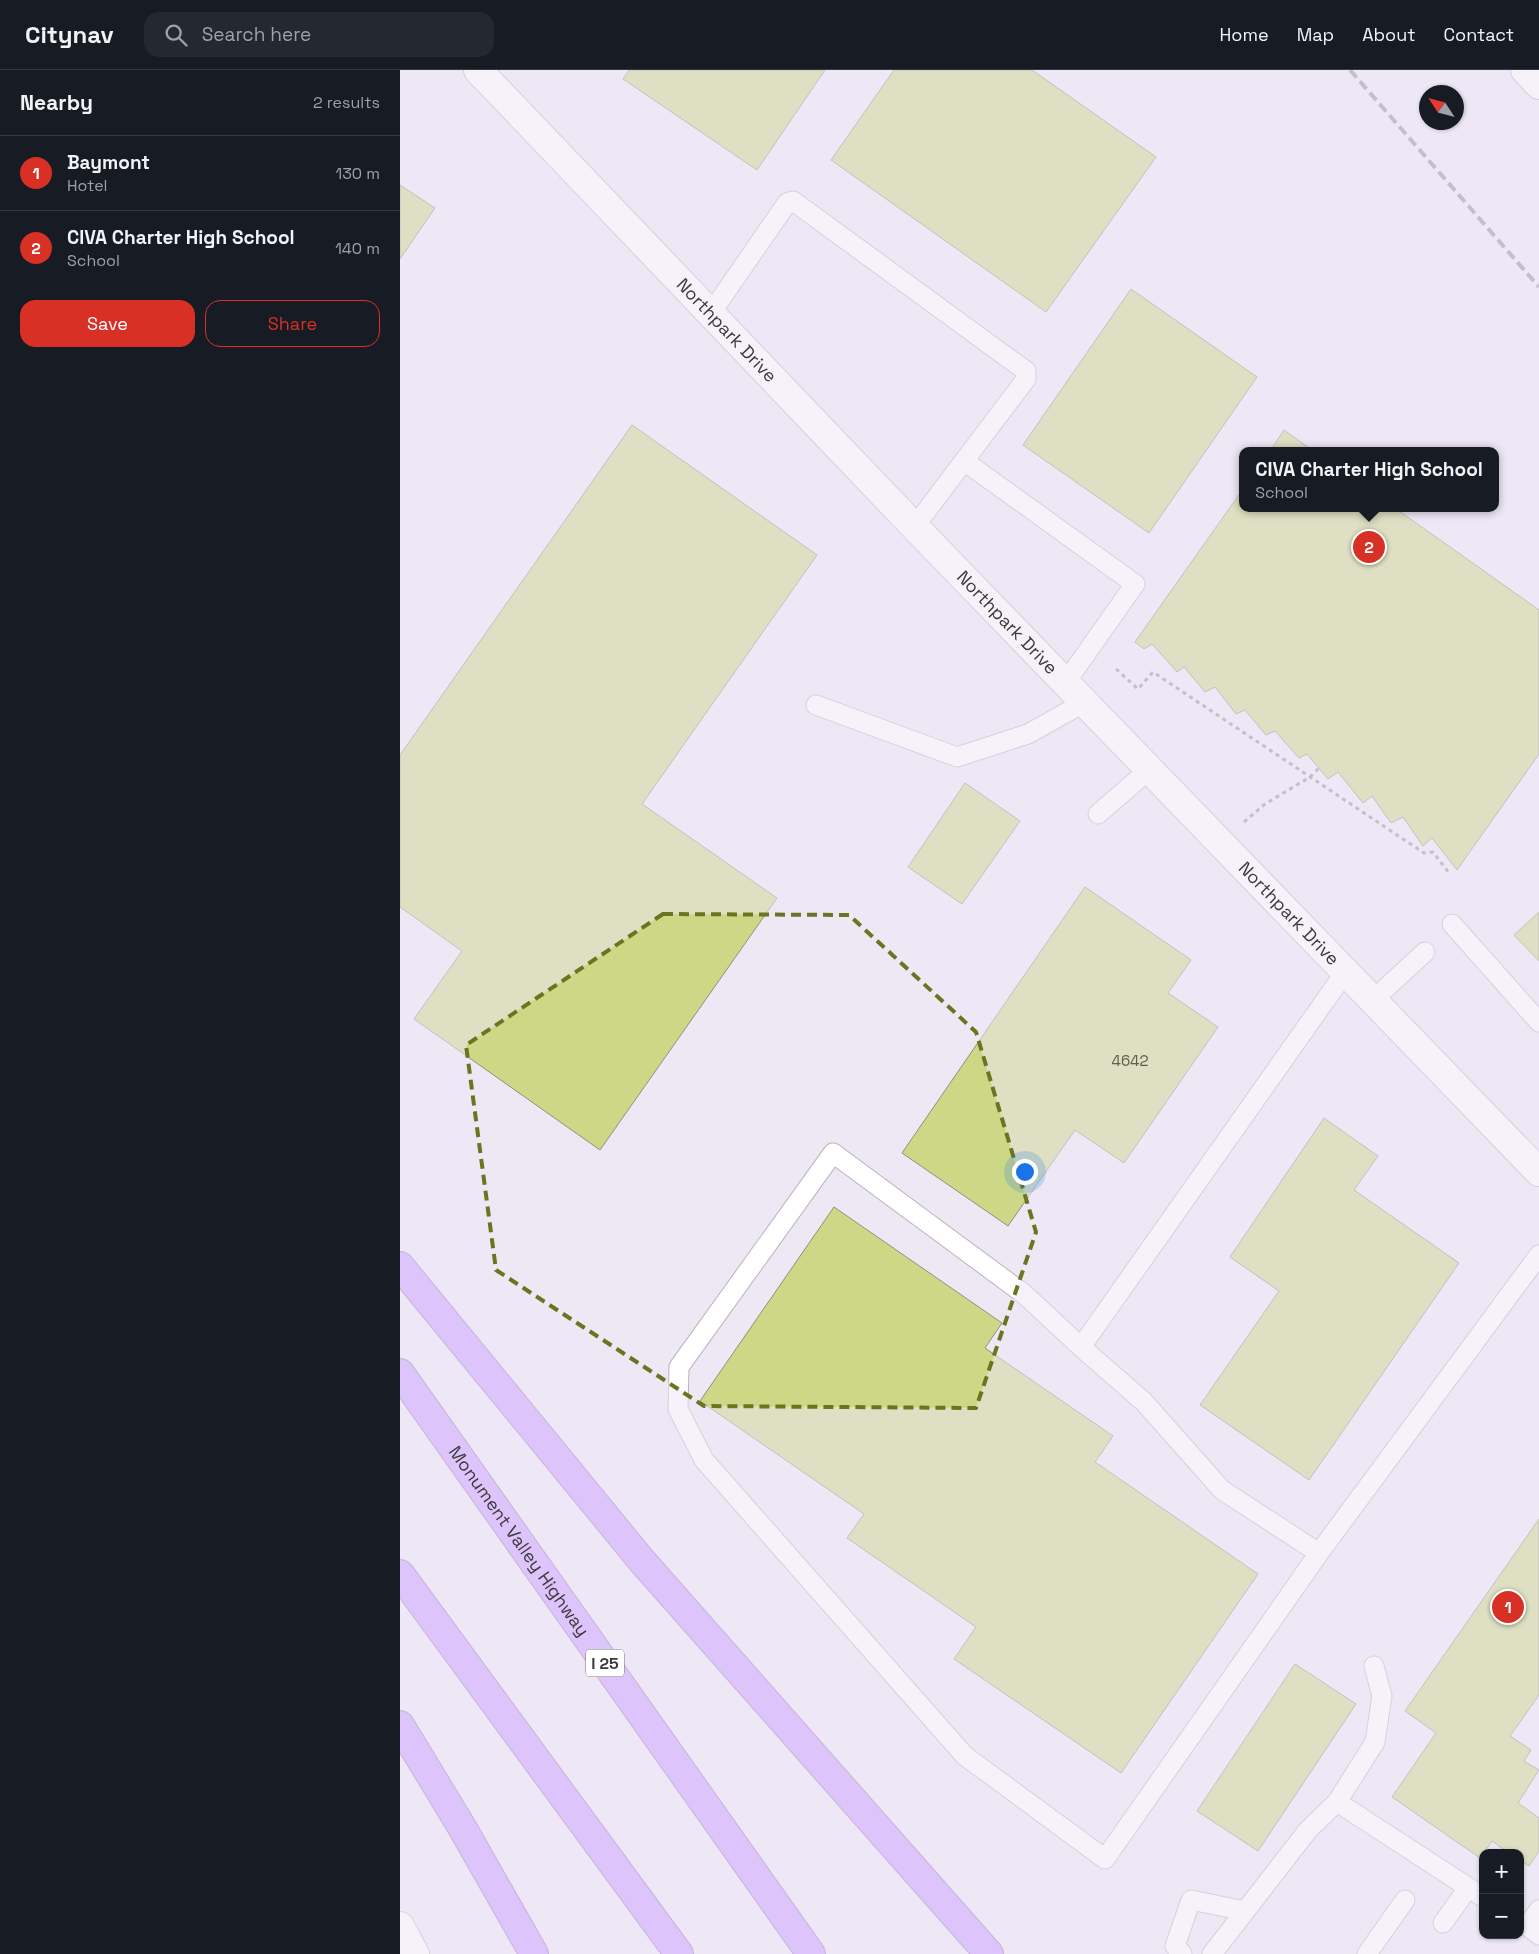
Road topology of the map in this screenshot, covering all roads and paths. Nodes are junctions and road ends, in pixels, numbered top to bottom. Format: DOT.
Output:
graph roads {
  1 [pos="1525,70"];
  2 [pos="481,71"];
  3 [pos="1539,85"];
  4 [pos="710,313"];
  5 [pos="964,461"];
  6 [pos="915,526"];
  7 [pos="1116,669"];
  8 [pos="1066,682"];
  9 [pos="1085,702"];
  10 [pos="816,705"];
  11 [pos="1319,768"];
  12 [pos="1150,769"];
  13 [pos="1310,777"];
  14 [pos="1098,814"];
  15 [pos="1244,822"];
  16 [pos="1449,873"];
  17 [pos="1452,924"];
  18 [pos="1425,952"];
  19 [pos="1346,971"];
  20 [pos="1373,1000"];
  21 [pos="1539,1022"];
  22 [pos="1539,1172"];
  23 [pos="1539,1255"];
  24 [pos="400,1266"];
  25 [pos="1081,1347"];
  26 [pos="400,1373"];
  27 [pos="1319,1553"];
  28 [pos="400,1574"];
  29 [pos="1374,1666"];
  30 [pos="400,1725"];
  31 [pos="1336,1802"];
  32 [pos="1475,1892"];
  33 [pos="1405,1900"];
  34 [pos="1539,1910"];
  35 [pos="1245,1911"];
  36 [pos="1443,1923"];
  37 [pos="400,1926"];
  38 [pos="1529,1928"];
  39 [pos="415,1954"];
  40 [pos="534,1954"];
  41 [pos="680,1954"];
  42 [pos="811,1954"];
  43 [pos="989,1954"];
  44 [pos="1182,1954"];
  45 [pos="1212,1954"];
  46 [pos="1367,1954"];
  1 -- 3 [label="street"];
  2 -- 4 [label="street, Northpark Drive"];
  4 -- 5 [label="lane"];
  4 -- 6 [label="street, Northpark Drive"];
  5 -- 6 [label="lane"];
  5 -- 8 [label="lane"];
  6 -- 8 [label="street, Northpark Drive"];
  7 -- 13 [label="path"];
  8 -- 9 [label="street, Northpark Drive"];
  9 -- 10 [label="lane"];
  9 -- 12 [label="street, Northpark Drive"];
  11 -- 13 [label="path"];
  12 -- 14 [label="lane"];
  12 -- 19 [label="street, Northpark Drive"];
  13 -- 15 [label="path"];
  13 -- 16 [label="path"];
  17 -- 21 [label="lane"];
  18 -- 20 [label="lane"];
  19 -- 20 [label="street, Northpark Drive"];
  19 -- 25 [label="lane"];
  20 -- 22 [label="street, Northpark Drive"];
  23 -- 27 [label="lane"];
  24 -- 43 [label="highway"];
  25 -- 27 [label="lane"];
  25 -- 27 [label="lane"];
  26 -- 42 [label="highway, Monument Valley Highway / I 25"];
  28 -- 41 [label="highway"];
  29 -- 31 [label="lane"];
  30 -- 40 [label="highway"];
  31 -- 32 [label="lane"];
  31 -- 35 [label="lane"];
  32 -- 36 [label="lane"];
  33 -- 46 [label="lane"];
  34 -- 38 [label="lane"];
  35 -- 44 [label="lane"];
  35 -- 45 [label="lane"];
  37 -- 39 [label="street"];
}
